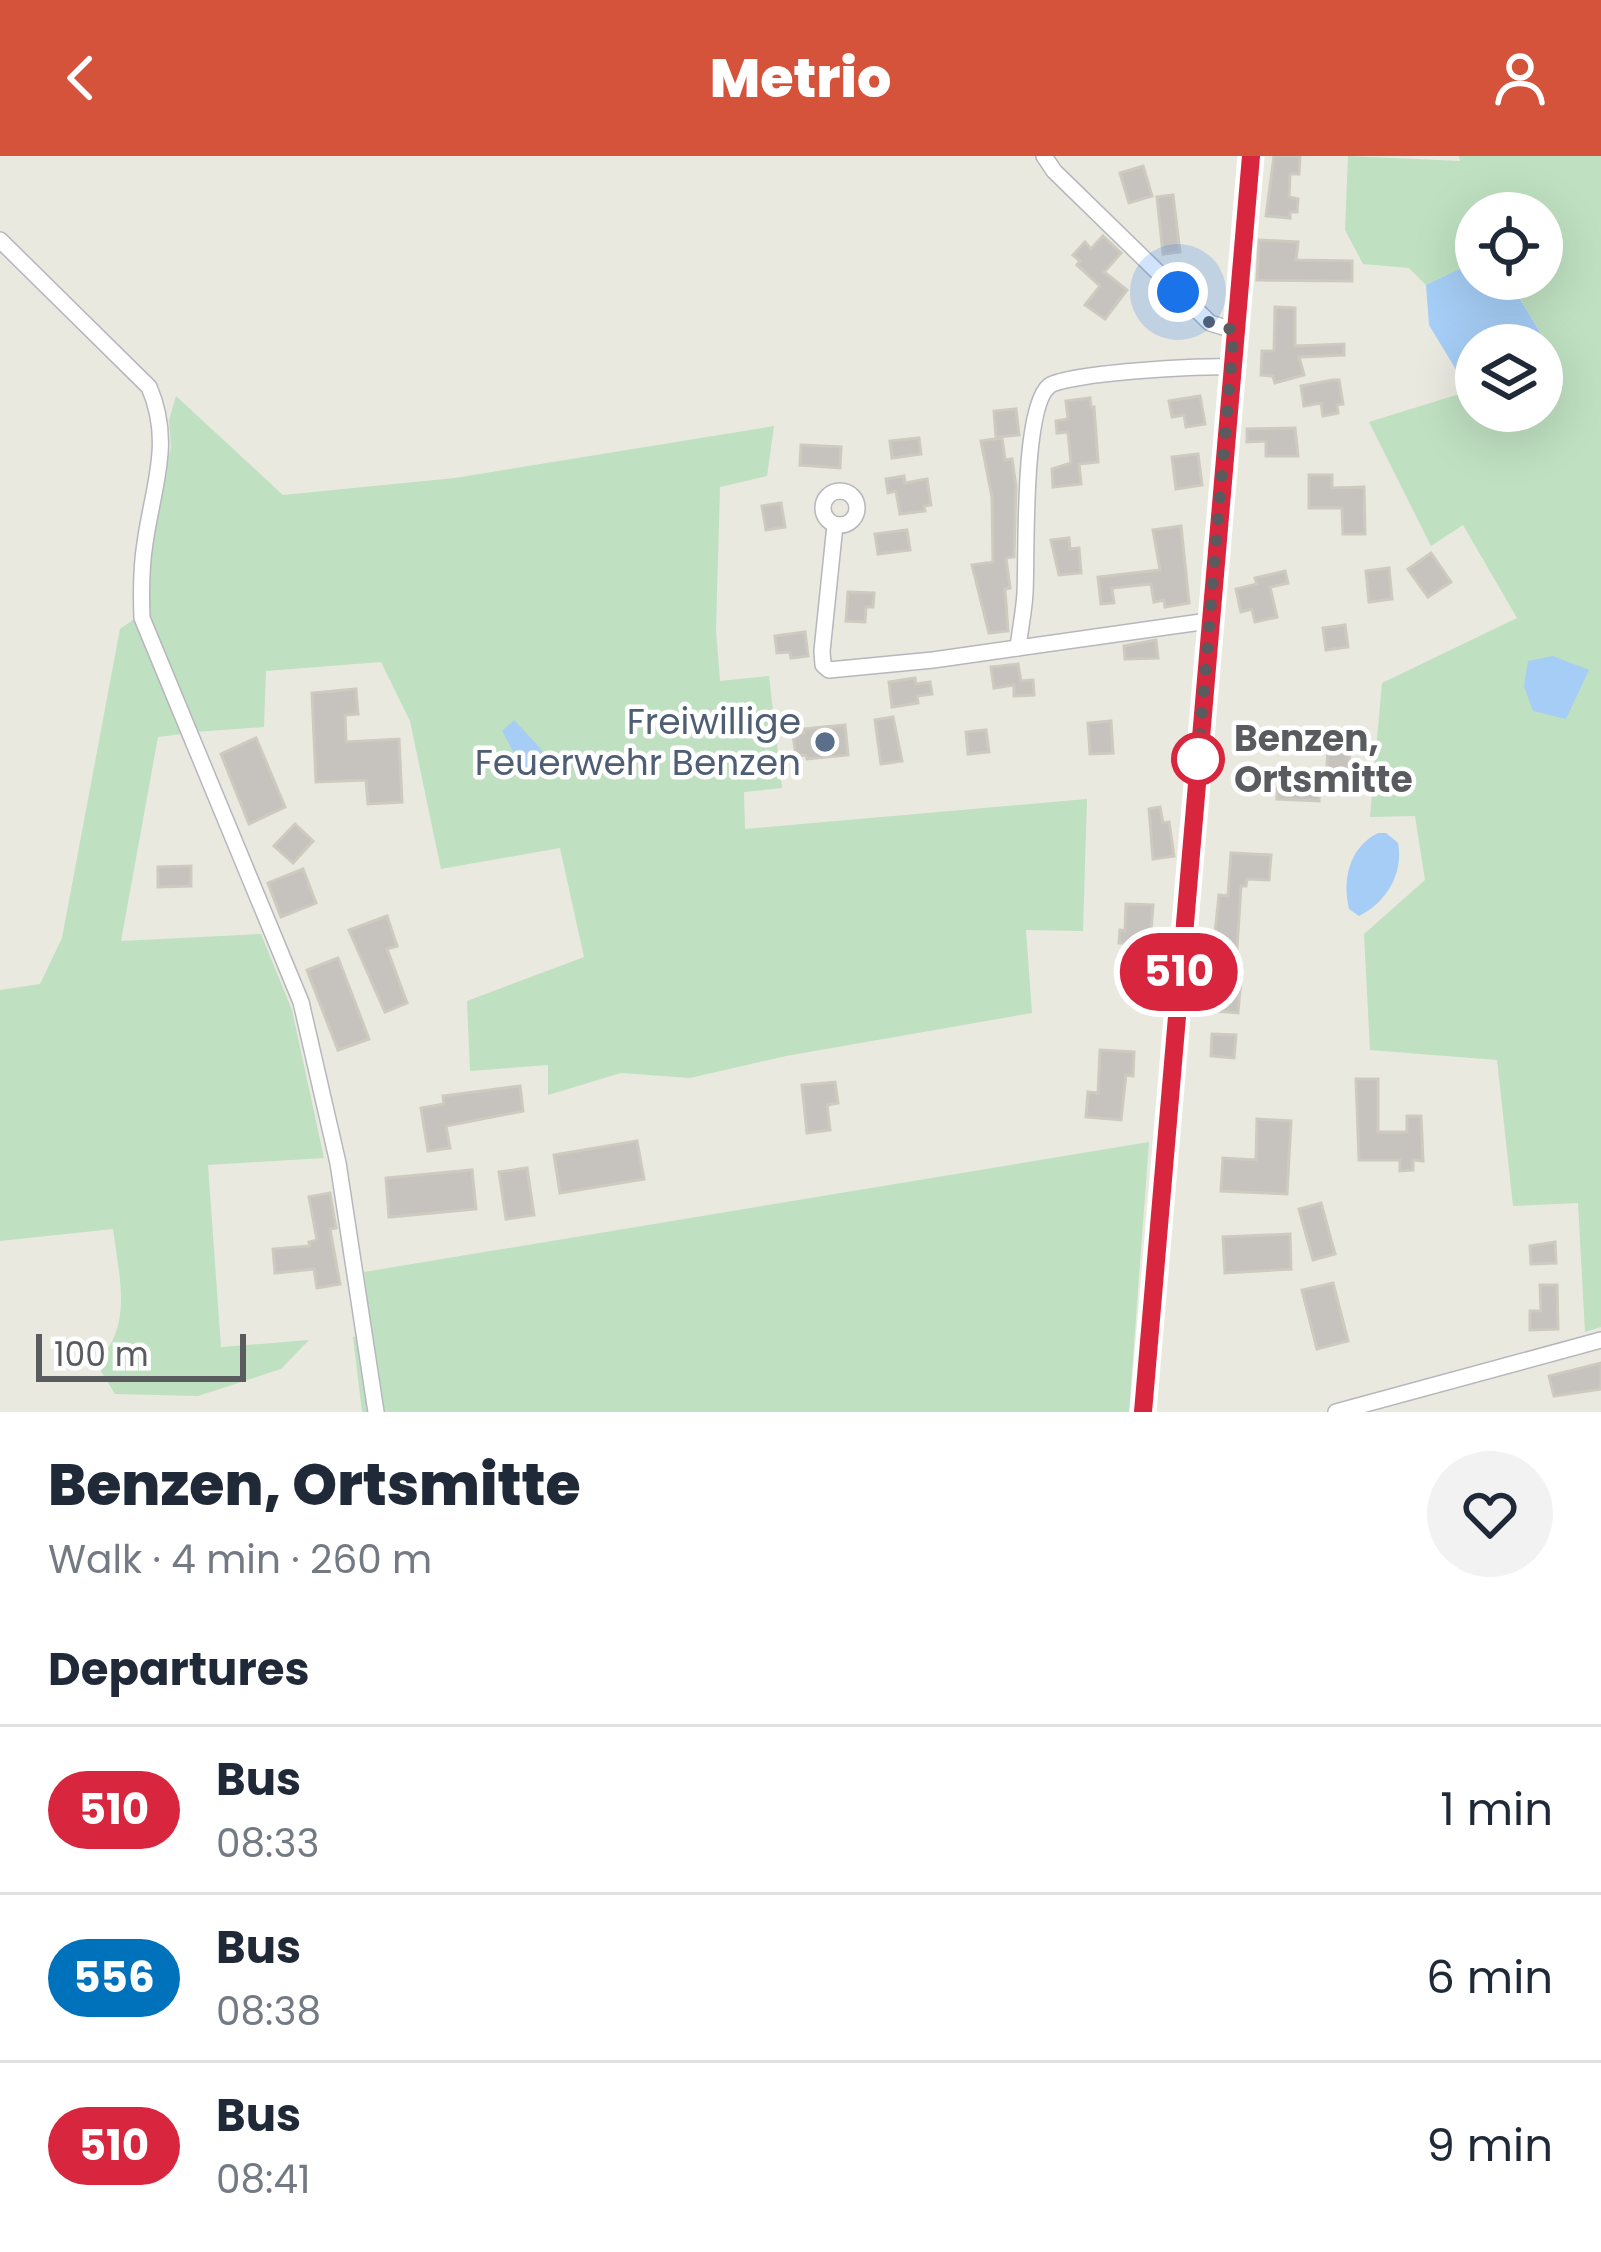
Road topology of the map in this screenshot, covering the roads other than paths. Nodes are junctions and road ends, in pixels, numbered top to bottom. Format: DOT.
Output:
graph roads {
  1 [pos="1044,156"];
  2 [pos="1251,156"];
  3 [pos="0,240"];
  4 [pos="1234,330"];
  5 [pos="1231,367"];
  6 [pos="835,525"];
  7 [pos="1208,621"];
  8 [pos="1018,648"];
  9 [pos="1601,1340"];
  10 [pos="376,1412"];
  11 [pos="1143,1412"];
  12 [pos="1336,1412"];
  1 -- 4 [label="street"];
  2 -- 4 [label="street"];
  3 -- 10 [label="street"];
  4 -- 5 [label="street"];
  5 -- 7 [label="street"];
  5 -- 8 [label="street"];
  6 -- 8 [label="street"];
  7 -- 8 [label="street"];
  7 -- 11 [label="street"];
  9 -- 12 [label="street"];
}
